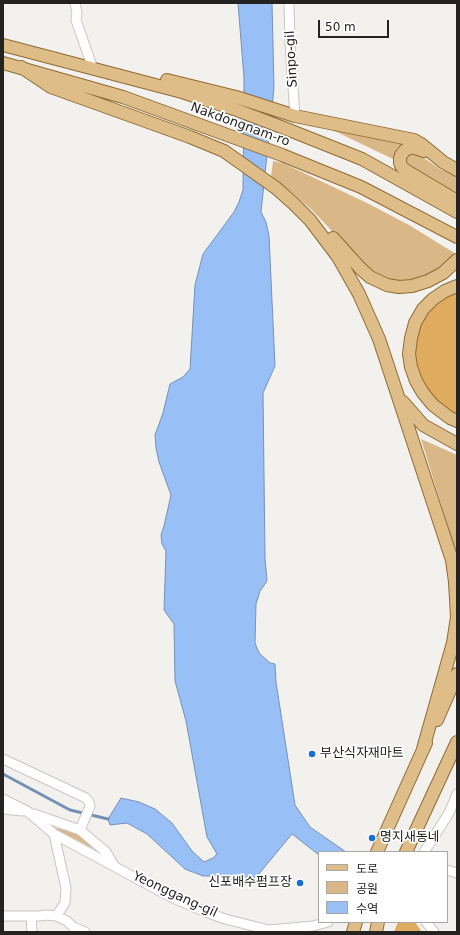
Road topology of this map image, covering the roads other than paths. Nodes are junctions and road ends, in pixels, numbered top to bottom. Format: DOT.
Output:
graph roads {
  1 [pos="75,3"];
  2 [pos="289,3"];
  3 [pos="3,45"];
  4 [pos="3,63"];
  5 [pos="80,65"];
  6 [pos="92,66"];
  7 [pos="21,67"];
  8 [pos="235,103"];
  9 [pos="291,114"];
  10 [pos="433,154"];
  11 [pos="457,170"];
  12 [pos="457,201"];
  13 [pos="457,212"];
  14 [pos="310,220"];
  15 [pos="457,237"];
  16 [pos="457,260"];
  17 [pos="457,286"];
  18 [pos="398,396"];
  19 [pos="457,421"];
  20 [pos="457,444"];
  21 [pos="457,674"];
  22 [pos="457,742"];
  23 [pos="423,749"];
  24 [pos="3,759"];
  25 [pos="457,794"];
  26 [pos="3,799"];
  27 [pos="3,809"];
  28 [pos="27,811"];
  29 [pos="80,830"];
  30 [pos="54,834"];
  31 [pos="377,851"];
  32 [pos="406,851"];
  33 [pos="425,851"];
  34 [pos="114,865"];
  35 [pos="3,916"];
  36 [pos="31,916"];
  37 [pos="56,916"];
  38 [pos="326,923"];
  39 [pos="427,923"];
  40 [pos="314,929"];
  41 [pos="276,931"];
  42 [pos="32,932"];
  43 [pos="85,932"];
  44 [pos="434,932"];
  1 -- 6 [label="street"];
  2 -- 9 [label="street, Sinpo-gil"];
  3 -- 5 [label="main road, Nakdongnam-ro"];
  4 -- 7 [label="main road, Nakdongnam-ro"];
  5 -- 6 [label="main road"];
  5 -- 8 [label="main road, Nakdongnam-ro"];
  6 -- 8 [label="main road"];
  7 -- 14 [label="main road"];
  7 -- 15 [label="main road, Nakdongnam-ro"];
  8 -- 9 [label="main road"];
  8 -- 13 [label="main road, Nakdongnam-ro"];
  9 -- 10 [label="main road"];
  10 -- 11 [label="main road"];
  10 -- 12 [label="main road"];
  14 -- 16 [label="main road"];
  14 -- 18 [label="main road"];
  17 -- 19 [label="main road"];
  18 -- 20 [label="main road"];
  18 -- 23 [label="main road"];
  21 -- 23 [label="main road"];
  22 -- 32 [label="main road"];
  23 -- 31 [label="main road"];
  24 -- 29 [label="street"];
  25 -- 33 [label="street"];
  26 -- 28 [label="street, Yeonggang-gil"];
  27 -- 28 [label="street"];
  28 -- 29 [label="street"];
  28 -- 30 [label="street, Yeonggang-gil"];
  29 -- 34 [label="street"];
  30 -- 34 [label="street, Yeonggang-gil"];
  30 -- 37 [label="street"];
  34 -- 41 [label="street, Yeonggang-gil"];
  35 -- 36 [label="street"];
  36 -- 37 [label="street"];
  36 -- 42 [label="street"];
  37 -- 43 [label="street"];
  38 -- 40 [label="street, Yeonggang-gil"];
  39 -- 44 [label="street"];
  40 -- 41 [label="street, Yeonggang-gil"];
}
